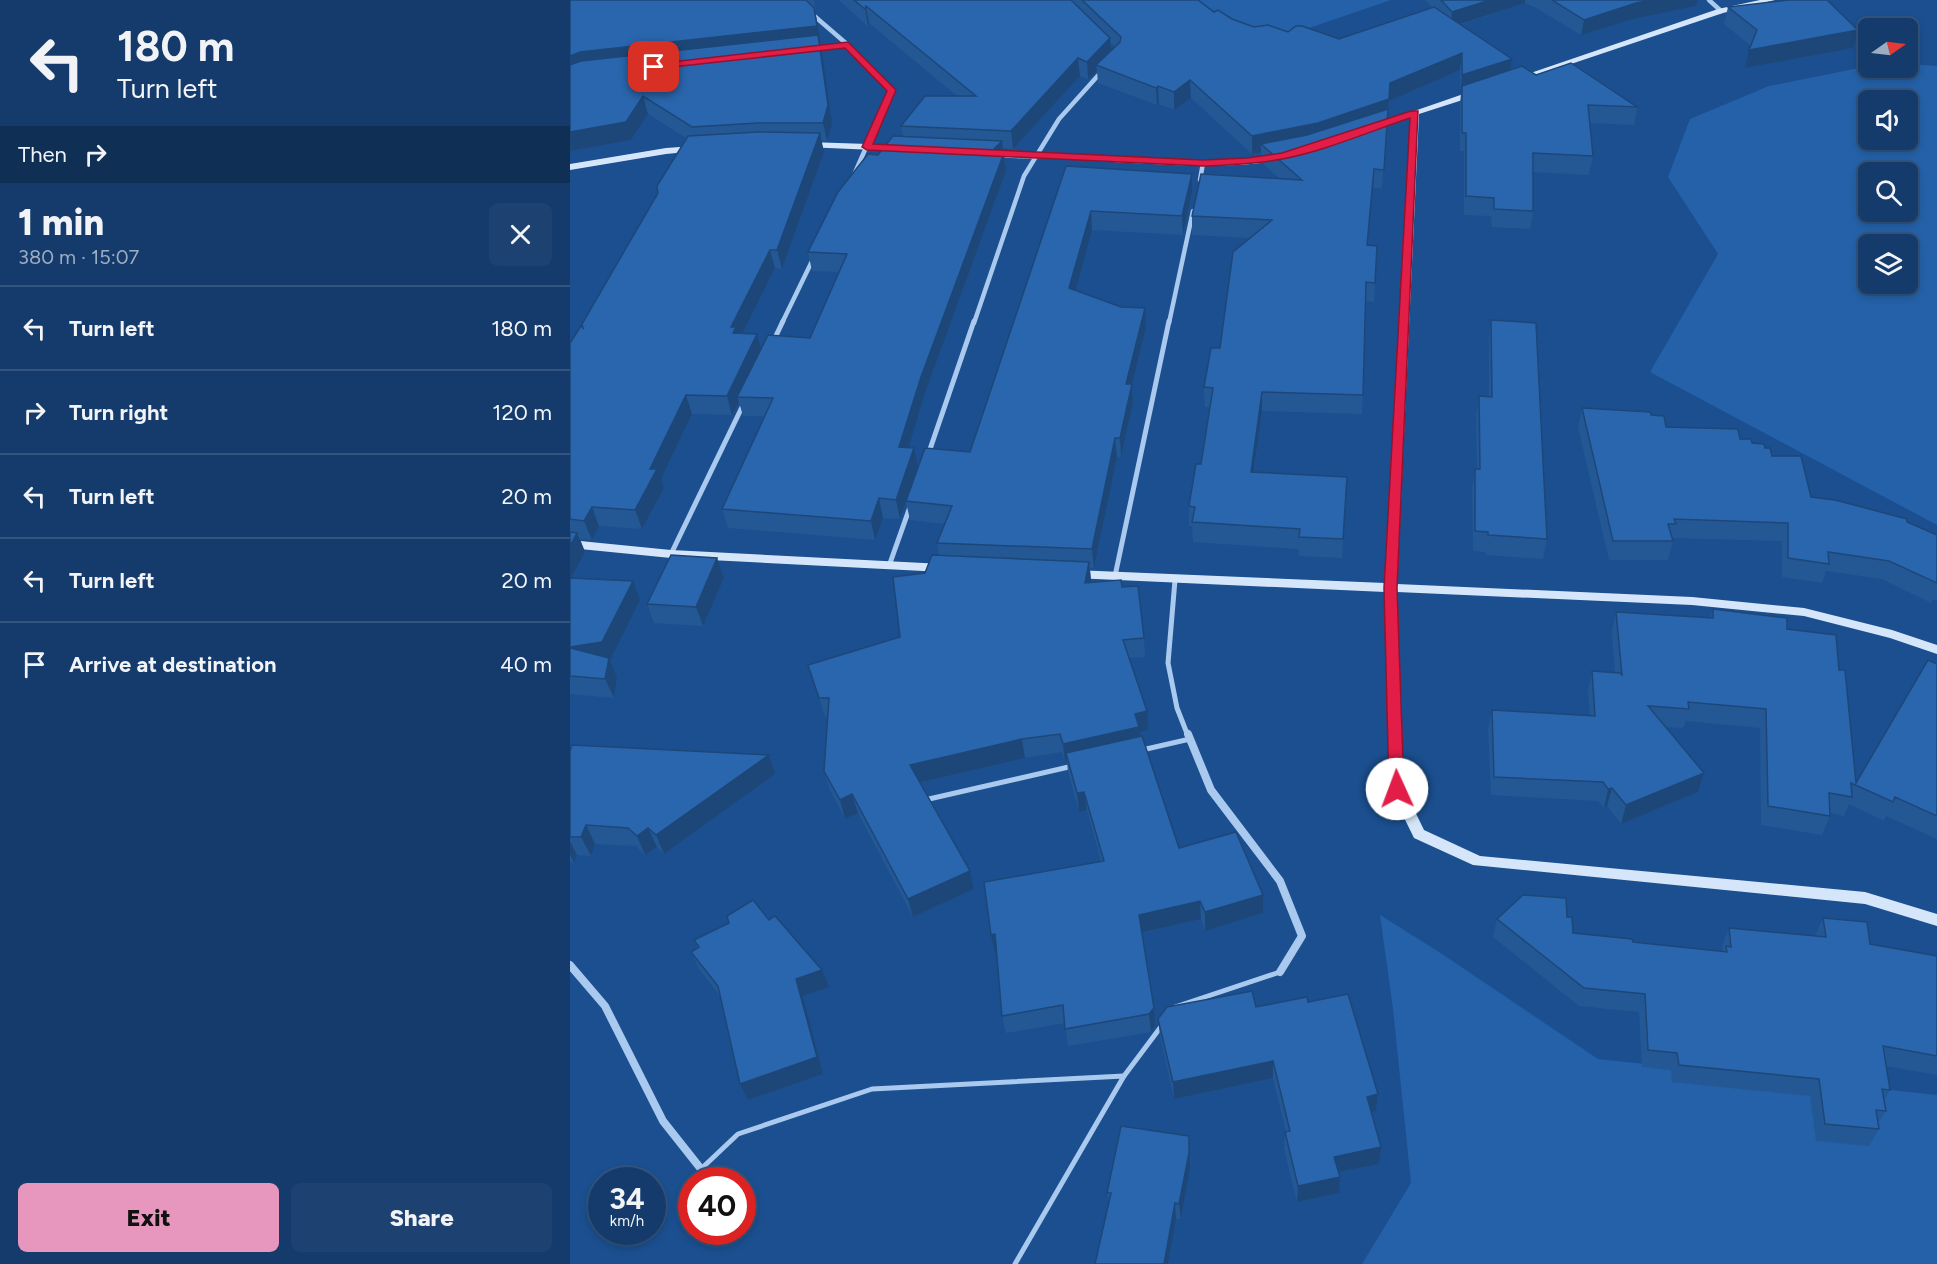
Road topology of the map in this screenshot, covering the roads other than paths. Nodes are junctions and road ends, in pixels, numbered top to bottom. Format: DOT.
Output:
graph roads {
  1 [pos="1709,0"];
  2 [pos="1771,0"];
  3 [pos="804,8"];
  4 [pos="1720,11"];
  5 [pos="848,45"];
  6 [pos="812,49"];
  7 [pos="1109,64"];
  8 [pos="1505,83"];
  9 [pos="1483,90"];
  10 [pos="1415,113"];
  11 [pos="1362,131"];
  12 [pos="802,145"];
  13 [pos="867,147"];
  14 [pos="700,148"];
  15 [pos="903,149"];
  16 [pos="974,152"];
  17 [pos="1034,156"];
  18 [pos="1283,156"];
  19 [pos="1203,163"];
  20 [pos="570,166"];
  21 [pos="853,176"];
  22 [pos="1198,186"];
  23 [pos="1194,209"];
  24 [pos="817,251"];
  25 [pos="770,348"];
  26 [pos="744,402"];
  27 [pos="925,464"];
  28 [pos="913,497"];
  29 [pos="570,544"];
  30 [pos="671,554"];
  31 [pos="889,566"];
  32 [pos="961,569"];
  33 [pos="1056,573"];
  34 [pos="1115,576"];
  35 [pos="1175,580"];
  36 [pos="1391,588"];
  37 [pos="1937,650"];
  38 [pos="1190,739"];
  39 [pos="1133,752"];
  40 [pos="1076,765"];
  41 [pos="929,799"];
  42 [pos="1937,920"];
  43 [pos="570,965"];
  44 [pos="1280,972"];
  45 [pos="1124,1076"];
  46 [pos="700,1167"];
  47 [pos="702,1167"];
  48 [pos="1015,1264"];
  1 -- 4 [label="street"];
  2 -- 4 [label="street"];
  3 -- 5 [label="street"];
  4 -- 8 [label="street"];
  5 -- 6 [label="street"];
  5 -- 13 [label="street"];
  7 -- 17 [label="street"];
  9 -- 10 [label="street"];
  10 -- 11 [label="street"];
  10 -- 36 [label="street"];
  12 -- 13 [label="street"];
  13 -- 15 [label="street"];
  13 -- 21 [label="street"];
  14 -- 20 [label="street"];
  16 -- 17 [label="street"];
  17 -- 19 [label="street"];
  17 -- 27 [label="street"];
  18 -- 19 [label="street"];
  19 -- 22 [label="street"];
  23 -- 34 [label="street"];
  24 -- 25 [label="street"];
  26 -- 30 [label="street"];
  28 -- 31 [label="street"];
  29 -- 30 [label="street"];
  30 -- 31 [label="street"];
  31 -- 32 [label="street"];
  33 -- 34 [label="street"];
  34 -- 35 [label="street"];
  35 -- 36 [label="street"];
  35 -- 38 [label="street"];
  36 -- 37 [label="street"];
  36 -- 42 [label="street"];
  38 -- 39 [label="lane"];
  38 -- 44 [label="street"];
  40 -- 41 [label="lane"];
  43 -- 46 [label="street"];
  44 -- 45 [label="lane"];
  45 -- 47 [label="lane"];
  45 -- 48 [label="lane"];
}
